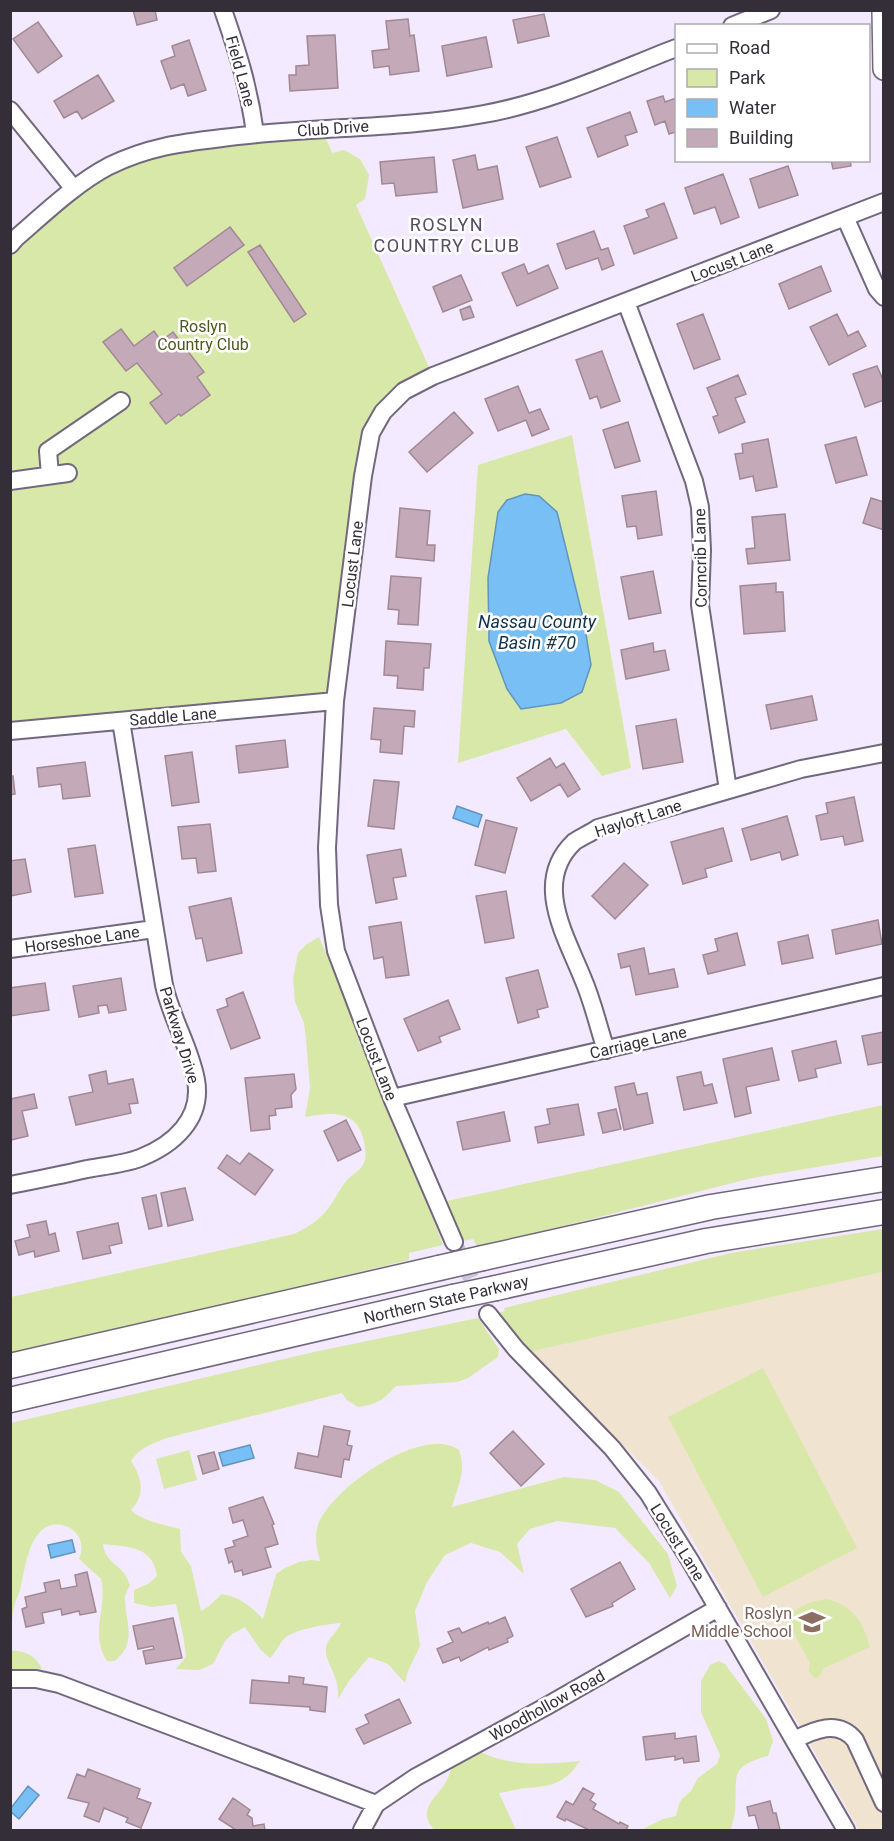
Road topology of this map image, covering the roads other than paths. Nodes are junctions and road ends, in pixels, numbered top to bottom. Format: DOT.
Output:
graph roads {
  1 [pos="223,10"];
  2 [pos="771,10"];
  3 [pos="883,10"];
  4 [pos="750,14"];
  5 [pos="735,24"];
  6 [pos="675,48"];
  7 [pos="884,69"];
  8 [pos="10,110"];
  9 [pos="255,133"];
  10 [pos="74,189"];
  11 [pos="884,202"];
  12 [pos="845,217"];
  13 [pos="10,245"];
  14 [pos="884,297"];
  15 [pos="626,302"];
  16 [pos="120,401"];
  17 [pos="68,473"];
  18 [pos="50,475"];
  19 [pos="10,481"];
  20 [pos="335,701"];
  21 [pos="121,721"];
  22 [pos="10,731"];
  23 [pos="884,753"];
  24 [pos="728,790"];
  25 [pos="154,929"];
  26 [pos="10,949"];
  27 [pos="884,986"];
  28 [pos="606,1050"];
  29 [pos="392,1098"];
  30 [pos="884,1179"];
  31 [pos="10,1185"];
  32 [pos="884,1212"];
  33 [pos="454,1242"];
  34 [pos="488,1314"];
  35 [pos="10,1366"];
  36 [pos="10,1400"];
  37 [pos="718,1608"];
  38 [pos="10,1679"];
  39 [pos="794,1740"];
  40 [pos="884,1803"];
  41 [pos="376,1804"];
  42 [pos="362,1830"];
  43 [pos="846,1830"];
  1 -- 9 [label="street, Field Lane"];
  2 -- 4 [label="street"];
  3 -- 7 [label="main road"];
  4 -- 5 [label="street"];
  6 -- 9 [label="street, Club Drive"];
  8 -- 10 [label="street"];
  9 -- 10 [label="street, Club Drive"];
  10 -- 13 [label="street, Club Drive"];
  11 -- 12 [label="street, Locust Lane"];
  12 -- 14 [label="street"];
  12 -- 15 [label="street, Locust Lane"];
  15 -- 20 [label="street, Locust Lane"];
  15 -- 24 [label="street, Corncrib Lane"];
  16 -- 18 [label="street"];
  17 -- 18 [label="street"];
  18 -- 19 [label="street"];
  20 -- 21 [label="street, Saddle Lane"];
  20 -- 29 [label="street, Locust Lane"];
  21 -- 22 [label="street, Saddle Lane"];
  21 -- 25 [label="street, Parkway Drive"];
  23 -- 24 [label="street, Hayloft Lane"];
  24 -- 28 [label="street, Hayloft Lane"];
  25 -- 26 [label="street, Horseshoe Lane"];
  25 -- 31 [label="street, Parkway Drive"];
  27 -- 28 [label="street, Carriage Lane"];
  28 -- 29 [label="street, Carriage Lane"];
  29 -- 33 [label="street, Locust Lane"];
  30 -- 35 [label="highway, Northern State Parkway, bridge"];
  32 -- 36 [label="highway, Northern State Parkway, bridge"];
  34 -- 37 [label="street, Locust Lane"];
  37 -- 39 [label="street, Locust Lane"];
  37 -- 41 [label="street, Woodhollow Road"];
  38 -- 41 [label="street"];
  39 -- 40 [label="street"];
  39 -- 43 [label="street, Locust Lane"];
  41 -- 42 [label="street, Woodhollow Road"];
}
